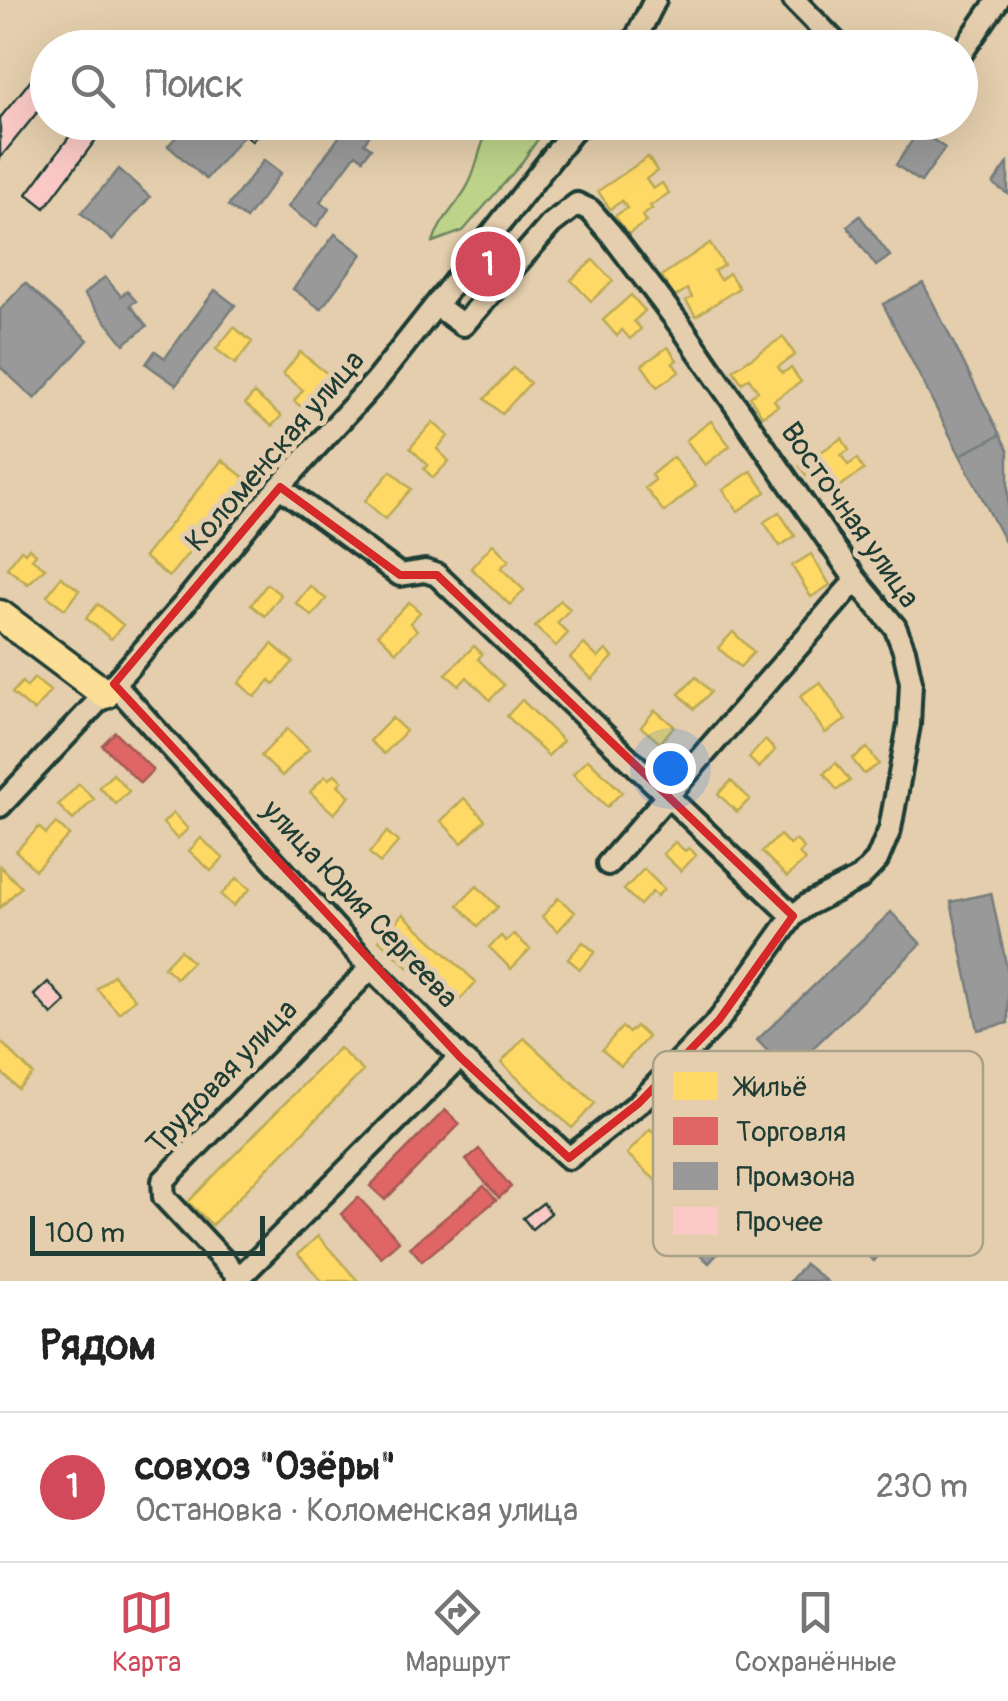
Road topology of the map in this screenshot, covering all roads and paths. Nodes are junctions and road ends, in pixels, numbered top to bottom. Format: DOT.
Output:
graph roads {
  1 [pos="655,0"];
  2 [pos="794,0"];
  3 [pos="998,0"];
  4 [pos="640,30"];
  5 [pos="823,30"];
  6 [pos="977,30"];
  7 [pos="566,140"];
  8 [pos="438,306"];
  9 [pos="280,486"];
  10 [pos="856,580"];
  11 [pos="0,615"];
  12 [pos="109,689"];
  13 [pos="668,795"];
  14 [pos="0,806"];
  15 [pos="608,864"];
  16 [pos="793,916"];
  17 [pos="371,968"];
  18 [pos="689,1051"];
  19 [pos="460,1057"];
  20 [pos="653,1088"];
  21 [pos="569,1158"];
  22 [pos="237,1279"];
  1 -- 4 [label="street"];
  2 -- 5 [label="street"];
  3 -- 6 [label="street"];
  7 -- 8 [label="street, Коломенская улица"];
  8 -- 9 [label="street, Коломенская улица"];
  8 -- 10 [label="street, Восточная улица"];
  9 -- 12 [label="street, Коломенская улица"];
  9 -- 13 [label="street"];
  10 -- 13 [label="street"];
  10 -- 16 [label="street, Восточная улица"];
  11 -- 12 [label="main road, улица Юрия Сергеева"];
  12 -- 14 [label="street, Коломенская улица"];
  12 -- 17 [label="street, улица Юрия Сергеева"];
  13 -- 15 [label="street"];
  13 -- 16 [label="street"];
  16 -- 18 [label="street, Восточная улица"];
  17 -- 19 [label="street, улица Юрия Сергеева"];
  17 -- 22 [label="street, Трудовая улица"];
  19 -- 21 [label="street, улица Юрия Сергеева"];
  19 -- 22 [label="street"];
  20 -- 21 [label="street, Восточная улица"];
}
